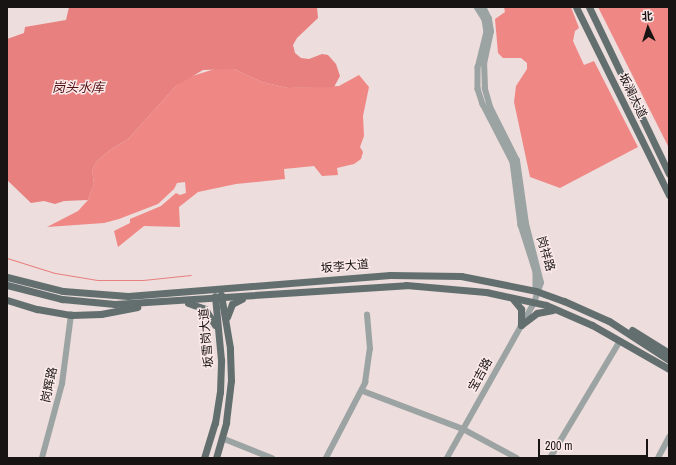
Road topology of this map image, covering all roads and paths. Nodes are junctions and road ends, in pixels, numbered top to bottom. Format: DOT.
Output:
graph roads {
  1 [pos="477,7"];
  2 [pos="483,7"];
  3 [pos="576,7"];
  4 [pos="589,7"];
  5 [pos="669,174"];
  6 [pos="669,195"];
  7 [pos="7,277"];
  8 [pos="7,285"];
  9 [pos="218,290"];
  10 [pos="537,291"];
  11 [pos="252,296"];
  12 [pos="510,297"];
  13 [pos="214,298"];
  14 [pos="223,298"];
  15 [pos="7,300"];
  16 [pos="178,301"];
  17 [pos="156,302"];
  18 [pos="534,303"];
  19 [pos="558,311"];
  20 [pos="71,315"];
  21 [pos="367,315"];
  22 [pos="609,321"];
  23 [pos="521,325"];
  24 [pos="227,327"];
  25 [pos="217,328"];
  26 [pos="620,341"];
  27 [pos="669,353"];
  28 [pos="669,360"];
  29 [pos="669,369"];
  30 [pos="363,391"];
  31 [pos="464,429"];
  32 [pos="669,437"];
  33 [pos="222,438"];
  34 [pos="42,458"];
  35 [pos="204,458"];
  36 [pos="216,458"];
  37 [pos="272,458"];
  38 [pos="326,458"];
  39 [pos="447,458"];
  40 [pos="517,458"];
  41 [pos="550,458"];
  42 [pos="658,458"];
  1 -- 10 [label="street, 岗祥路"];
  2 -- 10 [label="street, 岗祥路"];
  3 -- 6 [label="main road, 坂澜大道"];
  4 -- 5 [label="main road, 坂澜大道"];
  7 -- 9 [label="main road, 坂李大道"];
  8 -- 17 [label="main road, 坂李大道"];
  9 -- 10 [label="main road, 坂李大道"];
  9 -- 13 [label="main road, 坂雪岗大道"];
  9 -- 14 [label="main road, 坂雪岗大道"];
  10 -- 18 [label="street, 岗祥路"];
  10 -- 22 [label="main road, 坂李大道"];
  11 -- 12 [label="main road, 坂李大道"];
  11 -- 14 [label="main road, 坂李大道"];
  11 -- 24 [label="main road"];
  12 -- 18 [label="main road, 坂李大道"];
  12 -- 23 [label="main road"];
  13 -- 14 [label="main road, 坂李大道"];
  13 -- 16 [label="main road, 坂李大道"];
  13 -- 25 [label="main road, 坂雪岗大道"];
  14 -- 24 [label="main road, 坂雪岗大道"];
  15 -- 20 [label="main road"];
  16 -- 17 [label="main road, 坂李大道"];
  16 -- 25 [label="main road"];
  17 -- 20 [label="main road"];
  18 -- 19 [label="main road, 坂李大道"];
  18 -- 23 [label="street, 宝吉路"];
  19 -- 23 [label="main road"];
  19 -- 26 [label="main road, 坂李大道"];
  20 -- 34 [label="street, 岗辉路"];
  21 -- 30 [label="street"];
  22 -- 27 [label="main road"];
  22 -- 28 [label="main road, 坂李大道"];
  23 -- 31 [label="street, 宝吉路"];
  24 -- 33 [label="main road, 坂雪岗大道"];
  25 -- 35 [label="main road, 坂雪岗大道"];
  26 -- 29 [label="main road, 坂李大道"];
  26 -- 41 [label="street"];
  30 -- 31 [label="street"];
  30 -- 38 [label="street"];
  31 -- 39 [label="street, 宝吉路"];
  31 -- 40 [label="street"];
  32 -- 42 [label="street"];
  33 -- 36 [label="main road, 坂雪岗大道"];
  33 -- 37 [label="street"];
}
